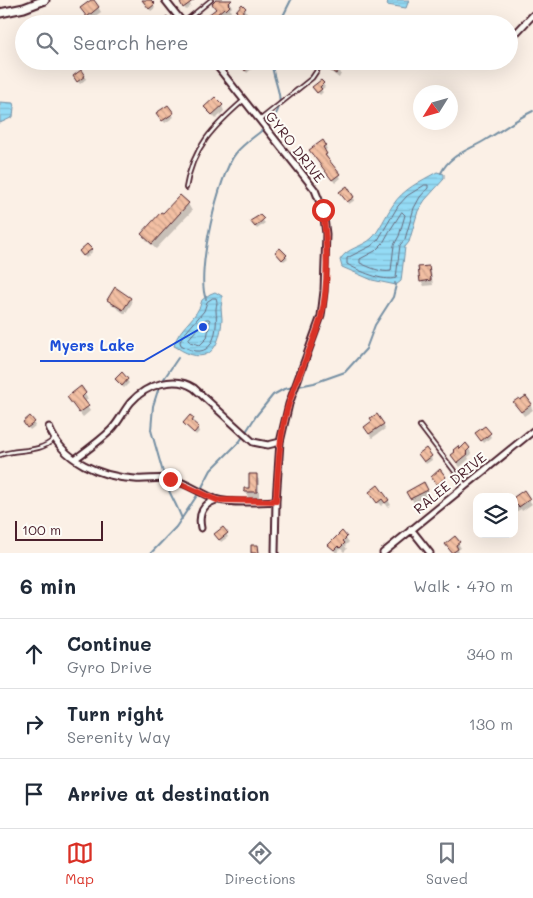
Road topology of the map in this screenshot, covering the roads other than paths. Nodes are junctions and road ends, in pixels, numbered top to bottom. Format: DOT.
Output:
graph roads {
  1 [pos="45,0"];
  2 [pos="165,0"];
  3 [pos="211,0"];
  4 [pos="0,13"];
  5 [pos="177,15"];
  6 [pos="194,15"];
  7 [pos="533,15"];
  8 [pos="518,31"];
  9 [pos="220,70"];
  10 [pos="317,70"];
  11 [pos="244,100"];
  12 [pos="260,120"];
  13 [pos="186,188"];
  14 [pos="420,426"];
  15 [pos="49,427"];
  16 [pos="533,431"];
  17 [pos="54,439"];
  18 [pos="280,442"];
  19 [pos="0,455"];
  20 [pos="75,460"];
  21 [pos="465,485"];
  22 [pos="217,500"];
  23 [pos="276,501"];
  24 [pos="201,528"];
  25 [pos="412,530"];
  26 [pos="275,553"];
  27 [pos="383,553"];
  28 [pos="430,553"];
  1 -- 4 [label="main road"];
  2 -- 5 [label="street"];
  3 -- 6 [label="lane"];
  7 -- 8 [label="street"];
  9 -- 11 [label="street, GYRO DRIVE"];
  10 -- 12 [label="lane"];
  11 -- 12 [label="street, GYRO DRIVE"];
  11 -- 13 [label="lane"];
  12 -- 18 [label="street, GYRO DRIVE"];
  14 -- 21 [label="lane"];
  15 -- 17 [label="street"];
  16 -- 21 [label="street, RALEE DRIVE"];
  17 -- 19 [label="lane"];
  17 -- 20 [label="street"];
  18 -- 20 [label="street"];
  18 -- 23 [label="street, GYRO DRIVE"];
  20 -- 22 [label="street"];
  21 -- 25 [label="street, RALEE DRIVE"];
  22 -- 23 [label="street"];
  22 -- 24 [label="street"];
  23 -- 26 [label="street, GYRO DRIVE"];
  25 -- 27 [label="street, RALEE DRIVE"];
  25 -- 28 [label="street"];
}
